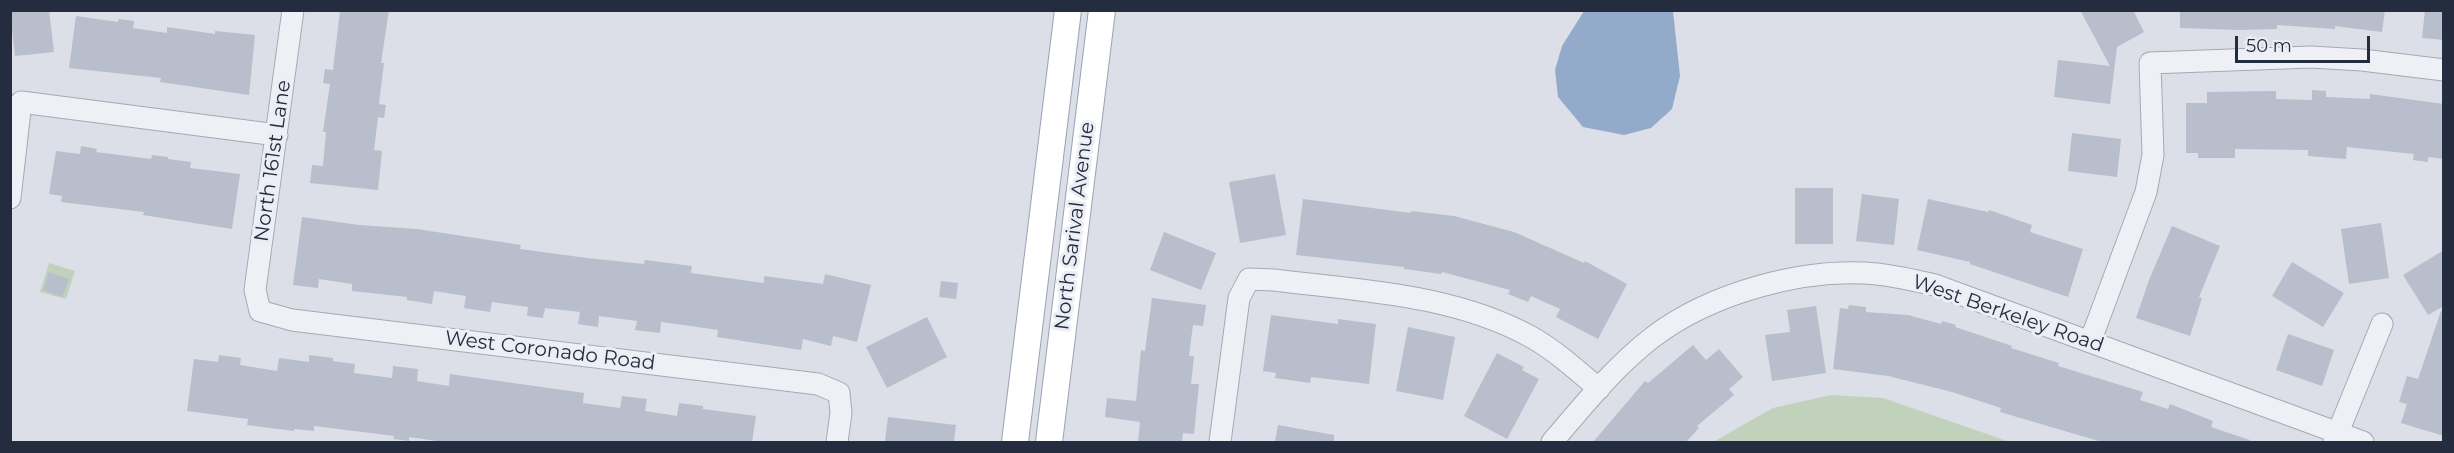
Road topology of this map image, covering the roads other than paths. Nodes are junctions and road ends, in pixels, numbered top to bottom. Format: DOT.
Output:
graph roads {
  1 [pos="293,10"];
  2 [pos="1068,10"];
  3 [pos="1102,10"];
  4 [pos="2444,70"];
  5 [pos="277,135"];
  6 [pos="10,198"];
  7 [pos="260,311"];
  8 [pos="2382,324"];
  9 [pos="2090,342"];
  10 [pos="1599,389"];
  11 [pos="2337,438"];
  12 [pos="837,442"];
  13 [pos="1015,442"];
  14 [pos="1049,442"];
  15 [pos="1220,442"];
  16 [pos="1552,442"];
  17 [pos="2363,442"];
  1 -- 5 [label="street, North 161st Lane"];
  2 -- 13 [label="main road, North Sarival Avenue"];
  3 -- 14 [label="main road, North Sarival Avenue"];
  4 -- 9 [label="street"];
  5 -- 6 [label="street"];
  5 -- 7 [label="street, North 161st Lane"];
  7 -- 12 [label="street, West Coronado Road"];
  8 -- 11 [label="street"];
  9 -- 10 [label="street, West Berkeley Road"];
  9 -- 11 [label="street, West Berkeley Road"];
  10 -- 15 [label="street"];
  10 -- 16 [label="street, West Berkeley Road"];
  11 -- 17 [label="street, West Berkeley Road"];
}
